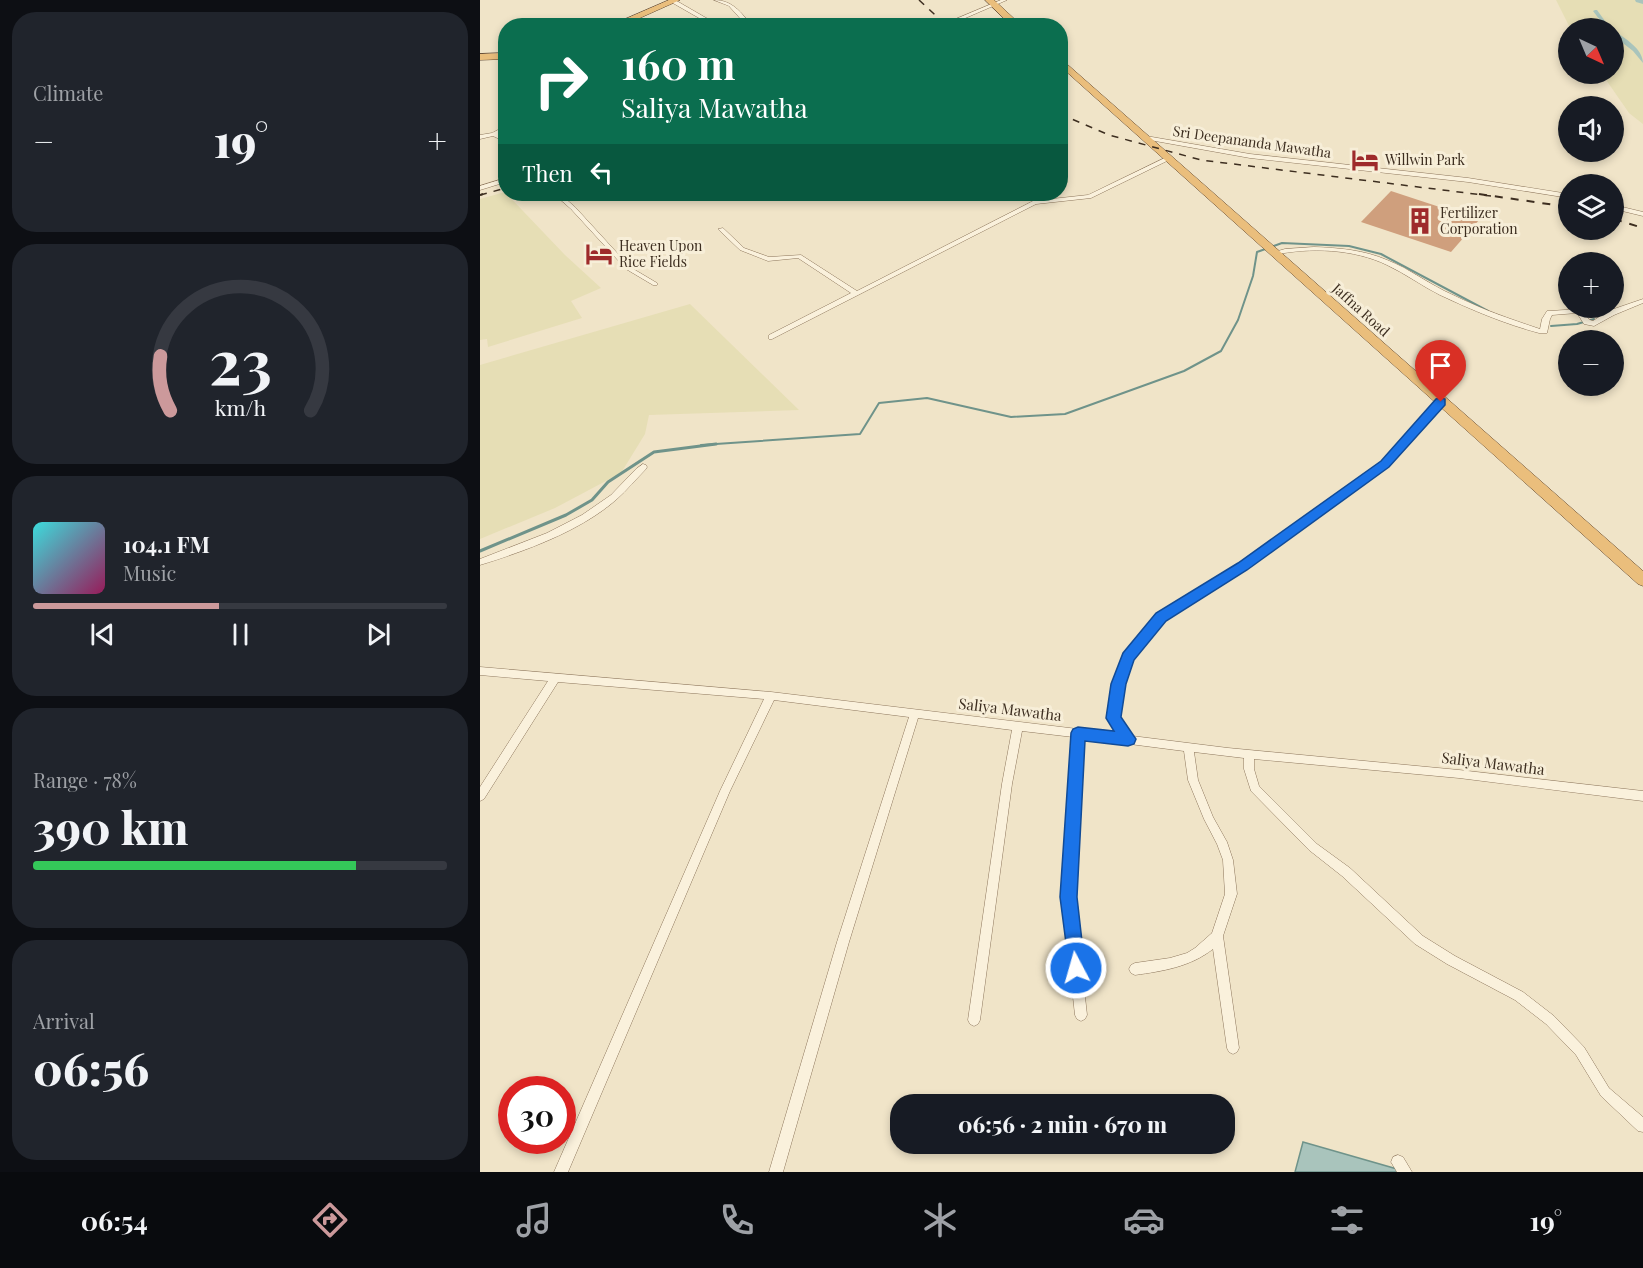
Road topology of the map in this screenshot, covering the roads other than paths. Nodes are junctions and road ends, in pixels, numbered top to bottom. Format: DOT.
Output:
graph roads {
  1 [pos="675,0"];
  2 [pos="716,0"];
  3 [pos="1005,0"];
  4 [pos="991,2"];
  5 [pos="632,18"];
  6 [pos="705,18"];
  7 [pos="743,18"];
  8 [pos="958,18"];
  9 [pos="1009,18"];
  10 [pos="498,56"];
  11 [pos="480,57"];
  12 [pos="1068,68"];
  13 [pos="498,132"];
  14 [pos="494,134"];
  15 [pos="498,136"];
  16 [pos="480,137"];
  17 [pos="1146,138"];
  18 [pos="1169,158"];
  19 [pos="498,182"];
  20 [pos="480,188"];
  21 [pos="1558,194"];
  22 [pos="1068,199"];
  23 [pos="565,201"];
  24 [pos="1046,201"];
  25 [pos="1624,209"];
  26 [pos="1643,214"];
  27 [pos="721,229"];
  28 [pos="1271,249"];
  29 [pos="655,284"];
  30 [pos="857,294"];
  31 [pos="1643,301"];
  32 [pos="772,337"];
  33 [pos="1441,402"];
  34 [pos="643,467"];
  35 [pos="480,562"];
  36 [pos="1643,580"];
  37 [pos="480,671"];
  38 [pos="555,678"];
  39 [pos="771,696"];
  40 [pos="915,713"];
  41 [pos="1018,726"];
  42 [pos="1078,733"];
  43 [pos="1128,739"];
  44 [pos="1188,747"];
  45 [pos="1249,753"];
  46 [pos="480,796"];
  47 [pos="1643,796"];
  48 [pos="1217,936"];
  49 [pos="1135,969"];
  50 [pos="1081,1015"];
  51 [pos="974,1020"];
  52 [pos="1233,1048"];
  53 [pos="1643,1126"];
  54 [pos="561,1172"];
  55 [pos="776,1172"];
  1 -- 5 [label="highway"];
  1 -- 6 [label="street"];
  2 -- 7 [label="street"];
  3 -- 4 [label="street"];
  4 -- 8 [label="street"];
  4 -- 9 [label="highway"];
  10 -- 11 [label="highway"];
  12 -- 17 [label="highway, Jaffna Road"];
  13 -- 14 [label="street"];
  14 -- 15 [label="street"];
  14 -- 16 [label="street"];
  17 -- 18 [label="highway, Jaffna Road"];
  17 -- 21 [label="street, Sri Deepananda Mawatha"];
  18 -- 22 [label="street"];
  18 -- 28 [label="highway, Jaffna Road"];
  19 -- 20 [label="street"];
  23 -- 29 [label="street"];
  24 -- 30 [label="street"];
  25 -- 26 [label="street"];
  27 -- 30 [label="street"];
  28 -- 31 [label="street"];
  28 -- 33 [label="highway, Jaffna Road"];
  30 -- 32 [label="street"];
  33 -- 36 [label="highway, Jaffna Road"];
  33 -- 43 [label="street"];
  34 -- 35 [label="street"];
  37 -- 38 [label="street, Saliya Mawatha"];
  38 -- 39 [label="street, Saliya Mawatha"];
  38 -- 46 [label="street"];
  39 -- 40 [label="street, Saliya Mawatha"];
  39 -- 54 [label="street"];
  40 -- 41 [label="street, Saliya Mawatha"];
  40 -- 55 [label="street"];
  41 -- 42 [label="street, Saliya Mawatha"];
  41 -- 51 [label="street"];
  42 -- 43 [label="street, Saliya Mawatha"];
  42 -- 50 [label="street"];
  43 -- 44 [label="street, Saliya Mawatha"];
  44 -- 45 [label="street, Saliya Mawatha"];
  44 -- 48 [label="street"];
  45 -- 47 [label="street, Saliya Mawatha"];
  45 -- 53 [label="street"];
  48 -- 49 [label="street"];
  48 -- 52 [label="street"];
}
